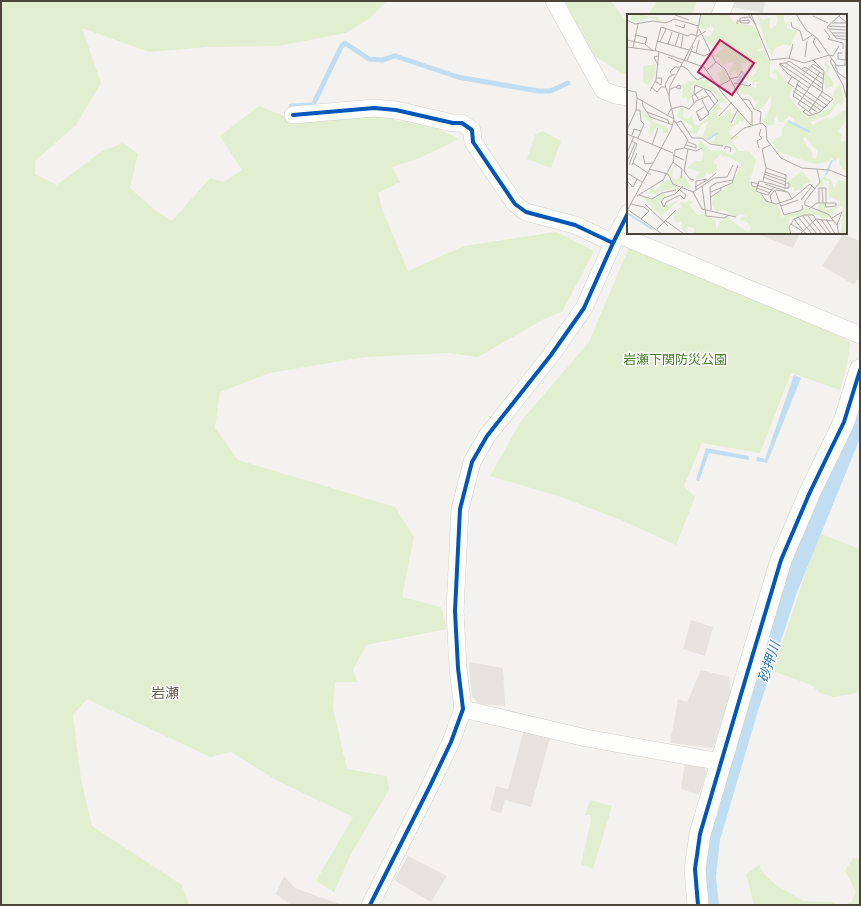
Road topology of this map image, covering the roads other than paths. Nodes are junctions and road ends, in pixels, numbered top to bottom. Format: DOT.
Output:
graph roads {
  1 [pos="554,1"];
  2 [pos="726,1"];
  3 [pos="720,14"];
  4 [pos="627,97"];
  5 [pos="293,115"];
  6 [pos="627,215"];
  7 [pos="615,239"];
  8 [pos="860,335"];
  9 [pos="860,370"];
  10 [pos="463,709"];
  11 [pos="721,762"];
  12 [pos="370,905"];
  13 [pos="698,905"];
  1 -- 4 [label="street"];
  2 -- 3 [label="street"];
  5 -- 7 [label="street"];
  6 -- 7 [label="street"];
  7 -- 8 [label="street"];
  7 -- 10 [label="street"];
  9 -- 11 [label="street"];
  10 -- 11 [label="street"];
  10 -- 12 [label="street"];
  11 -- 13 [label="street"];
}
